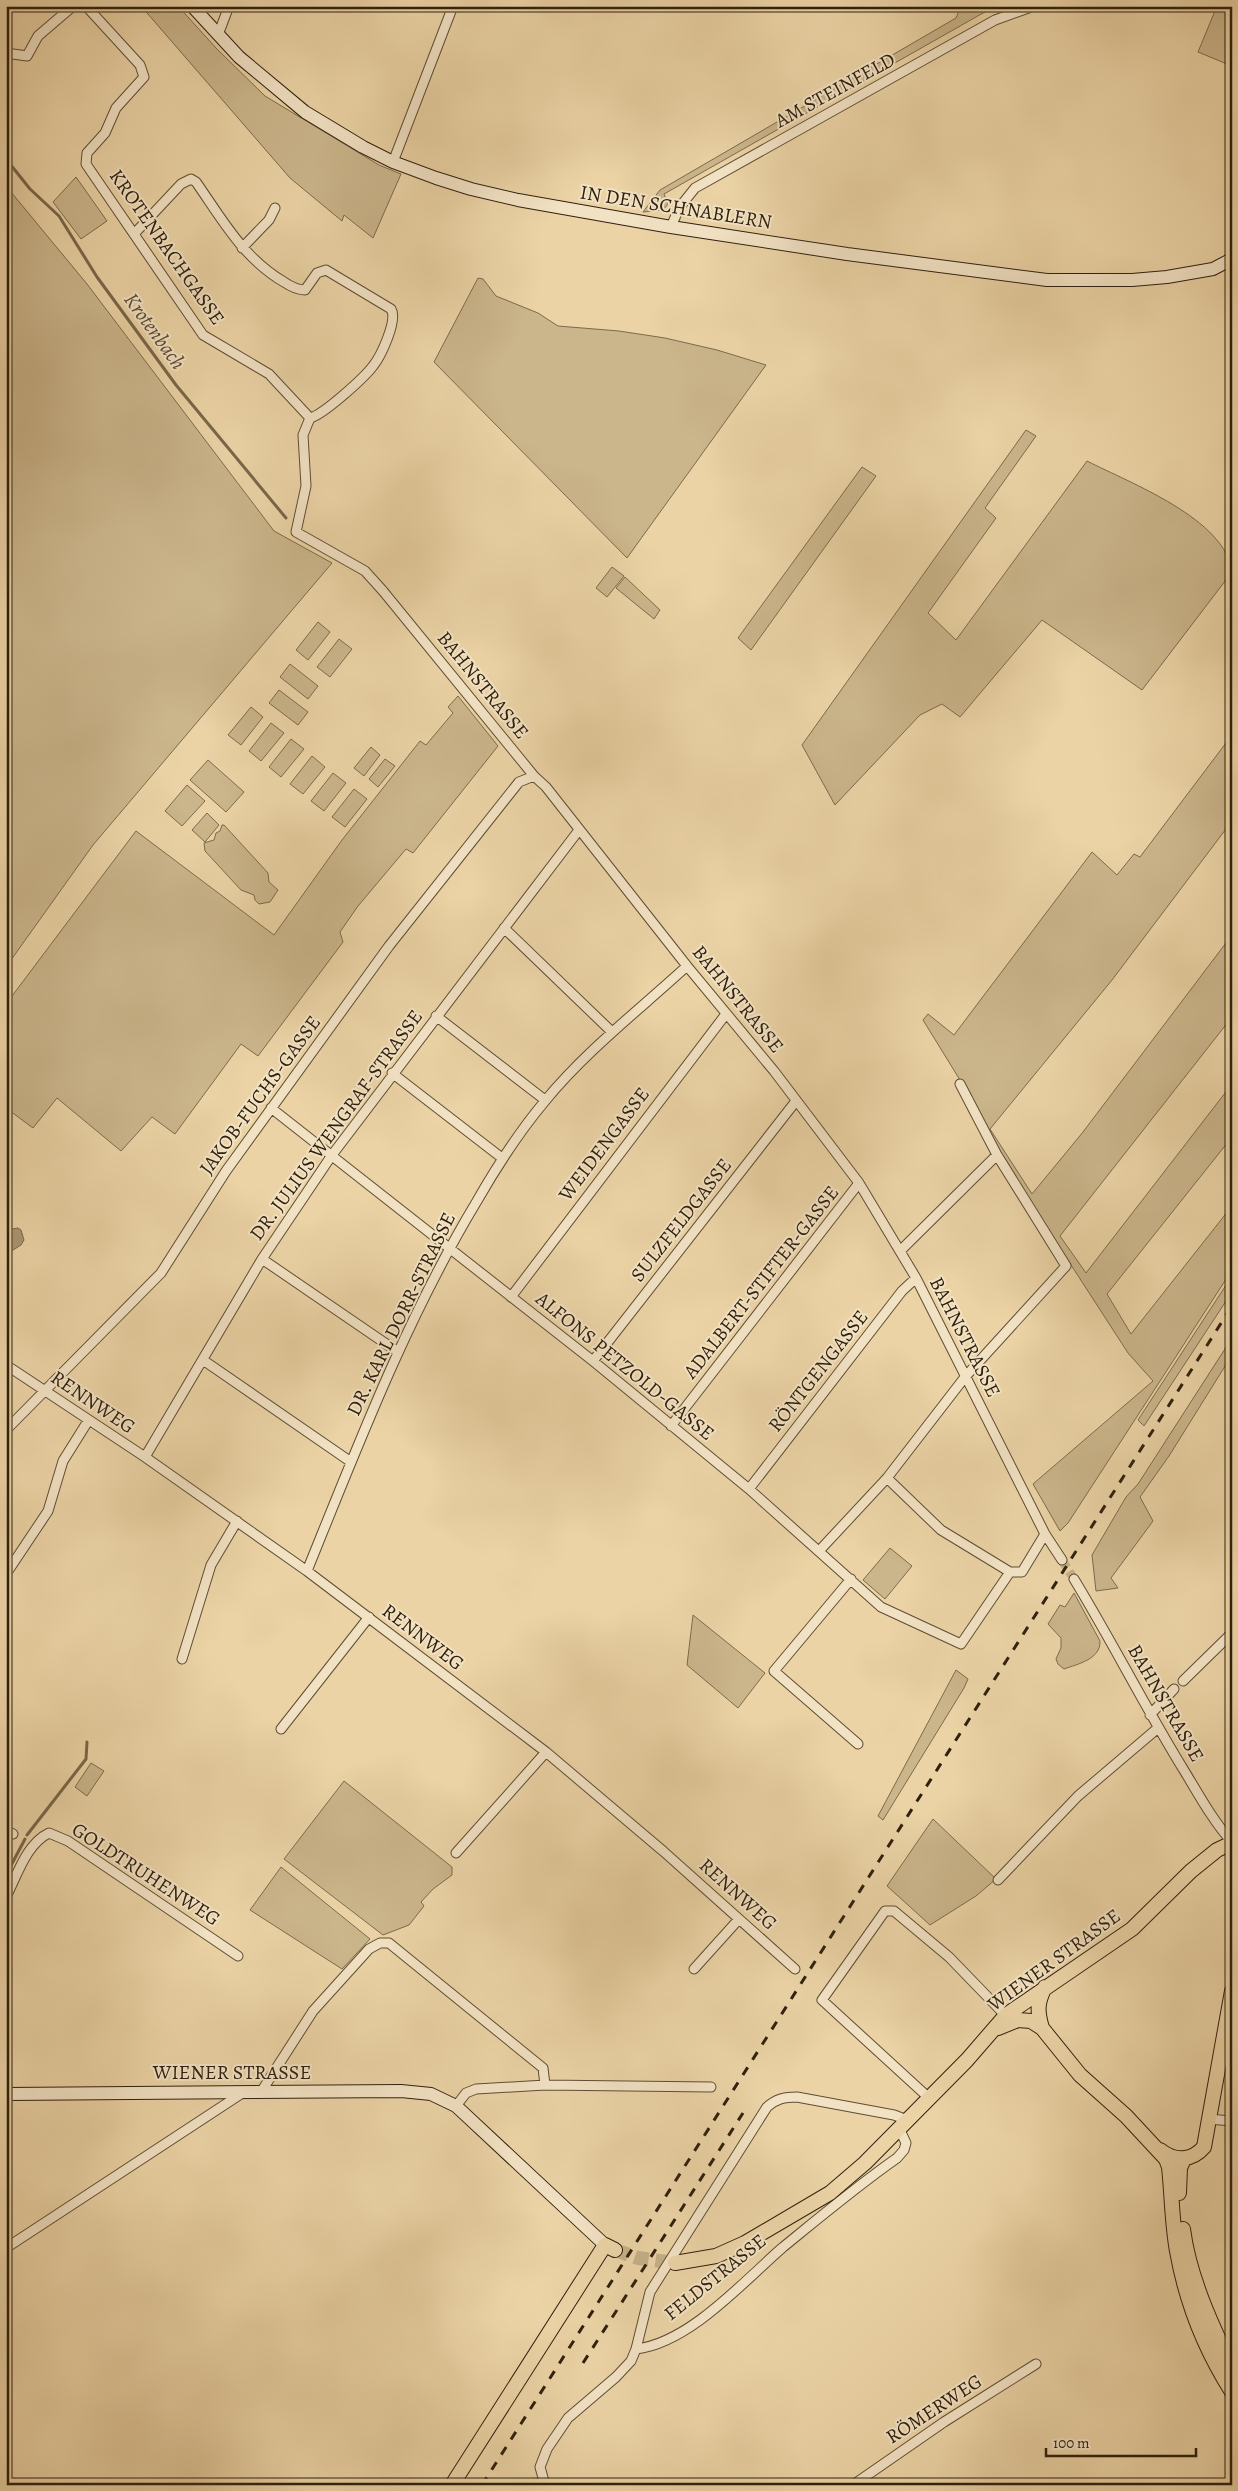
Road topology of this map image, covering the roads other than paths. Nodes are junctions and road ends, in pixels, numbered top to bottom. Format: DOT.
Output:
graph roads {
  1 [pos="73,6"];
  2 [pos="86,6"];
  3 [pos="192,6"];
  4 [pos="229,6"];
  5 [pos="453,6"];
  6 [pos="1034,6"];
  7 [pos="218,34"];
  8 [pos="6,53"];
  9 [pos="394,162"];
  10 [pos="275,208"];
  11 [pos="672,226"];
  12 [pos="134,234"];
  13 [pos="242,248"];
  14 [pos="1232,259"];
  15 [pos="1213,269"];
  16 [pos="1232,269"];
  17 [pos="310,418"];
  18 [pos="534,776"];
  19 [pos="579,830"];
  20 [pos="504,928"];
  21 [pos="687,966"];
  22 [pos="726,1014"];
  23 [pos="436,1016"];
  24 [pos="612,1032"];
  25 [pos="392,1073"];
  26 [pos="960,1084"];
  27 [pos="545,1100"];
  28 [pos="796,1101"];
  29 [pos="271,1108"];
  30 [pos="332,1155"];
  31 [pos="997,1155"];
  32 [pos="502,1158"];
  33 [pos="860,1183"];
  34 [pos="448,1248"];
  35 [pos="900,1252"];
  36 [pos="262,1259"];
  37 [pos="916,1278"];
  38 [pos="511,1297"];
  39 [pos="398,1352"];
  40 [pos="203,1360"];
  41 [pos="593,1361"];
  42 [pos="6,1365"];
  43 [pos="965,1377"];
  44 [pos="43,1390"];
  45 [pos="88,1421"];
  46 [pos="671,1426"];
  47 [pos="6,1430"];
  48 [pos="145,1457"];
  49 [pos="351,1462"];
  50 [pos="887,1478"];
  51 [pos="749,1489"];
  52 [pos="237,1521"];
  53 [pos="1045,1534"];
  54 [pos="819,1551"];
  55 [pos="1062,1560"];
  56 [pos="307,1571"];
  57 [pos="1010,1572"];
  58 [pos="6,1574"];
  59 [pos="851,1579"];
  60 [pos="1074,1579"];
  61 [pos="369,1617"];
  62 [pos="1232,1633"];
  63 [pos="182,1660"];
  64 [pos="1183,1681"];
  65 [pos="1174,1689"];
  66 [pos="1150,1715"];
  67 [pos="1158,1728"];
  68 [pos="280,1729"];
  69 [pos="858,1744"];
  70 [pos="546,1752"];
  71 [pos="1232,1842"];
  72 [pos="456,1853"];
  73 [pos="998,1880"];
  74 [pos="6,1898"];
  75 [pos="739,1919"];
  76 [pos="238,1956"];
  77 [pos="694,1969"];
  78 [pos="795,1969"];
  79 [pos="1045,1987"];
  80 [pos="1232,1991"];
  81 [pos="1009,2019"];
  82 [pos="1042,2028"];
  83 [pos="545,2085"];
  84 [pos="711,2087"];
  85 [pos="244,2092"];
  86 [pos="261,2092"];
  87 [pos="6,2094"];
  88 [pos="929,2098"];
  89 [pos="456,2106"];
  90 [pos="1208,2119"];
  91 [pos="1232,2122"];
  92 [pos="903,2124"];
  93 [pos="1150,2142"];
  94 [pos="1184,2159"];
  95 [pos="610,2247"];
  96 [pos="6,2248"];
  97 [pos="676,2263"];
  98 [pos="636,2349"];
  99 [pos="1036,2364"];
  100 [pos="1232,2367"];
  101 [pos="1230,2387"];
  102 [pos="545,2484"];
  103 [pos="452,2485"];
  104 [pos="853,2485"];
  1 -- 8 [label="street"];
  2 -- 12 [label="street, KROTENBACHGASSE"];
  3 -- 7 [label="street, IN DEN SCHNABLERN"];
  4 -- 7 [label="street"];
  5 -- 9 [label="street"];
  6 -- 11 [label="street, AM STEINFELD"];
  7 -- 9 [label="street, IN DEN SCHNABLERN"];
  9 -- 11 [label="street, IN DEN SCHNABLERN"];
  10 -- 13 [label="street"];
  11 -- 15 [label="street, IN DEN SCHNABLERN"];
  12 -- 13 [label="street"];
  12 -- 17 [label="street, KROTENBACHGASSE"];
  13 -- 17 [label="street"];
  14 -- 15 [label="street, IN DEN SCHNABLERN"];
  15 -- 16 [label="street, IN DEN SCHNABLERN"];
  17 -- 18 [label="street, BAHNSTRASSE"];
  18 -- 19 [label="street, BAHNSTRASSE"];
  18 -- 29 [label="street, JAKOB-FUCHS-GASSE"];
  19 -- 20 [label="street, DR. JULIUS WENGRAF-STRASSE"];
  19 -- 21 [label="street, BAHNSTRASSE"];
  20 -- 23 [label="street, DR. JULIUS WENGRAF-STRASSE"];
  20 -- 24 [label="street"];
  21 -- 22 [label="street, BAHNSTRASSE"];
  21 -- 24 [label="street, DR. KARL DORR-STRASSE"];
  22 -- 28 [label="street, BAHNSTRASSE"];
  22 -- 38 [label="street, WEIDENGASSE"];
  23 -- 25 [label="street, DR. JULIUS WENGRAF-STRASSE"];
  23 -- 27 [label="street"];
  24 -- 27 [label="street, DR. KARL DORR-STRASSE"];
  25 -- 30 [label="street, DR. JULIUS WENGRAF-STRASSE"];
  25 -- 32 [label="street"];
  26 -- 31 [label="street"];
  27 -- 32 [label="street, DR. KARL DORR-STRASSE"];
  28 -- 33 [label="street, BAHNSTRASSE"];
  28 -- 41 [label="street, SULZFELDGASSE"];
  29 -- 30 [label="street, ALFONS PETZOLD-GASSE"];
  29 -- 44 [label="street, JAKOB-FUCHS-GASSE"];
  30 -- 34 [label="street, ALFONS PETZOLD-GASSE"];
  30 -- 36 [label="street, DR. JULIUS WENGRAF-STRASSE"];
  31 -- 35 [label="street"];
  31 -- 43 [label="street"];
  32 -- 34 [label="street, DR. KARL DORR-STRASSE"];
  33 -- 35 [label="street, BAHNSTRASSE"];
  33 -- 46 [label="street, ADALBERT-STIFTER-GASSE"];
  34 -- 38 [label="street, ALFONS PETZOLD-GASSE"];
  34 -- 39 [label="street, DR. KARL DORR-STRASSE"];
  35 -- 37 [label="street, BAHNSTRASSE"];
  36 -- 39 [label="street"];
  36 -- 40 [label="street, DR. JULIUS WENGRAF-STRASSE"];
  37 -- 43 [label="street, BAHNSTRASSE"];
  37 -- 51 [label="street, RÖNTGENGASSE"];
  38 -- 41 [label="street, ALFONS PETZOLD-GASSE"];
  39 -- 49 [label="street, DR. KARL DORR-STRASSE"];
  40 -- 48 [label="street, DR. JULIUS WENGRAF-STRASSE"];
  40 -- 49 [label="street"];
  41 -- 46 [label="street, ALFONS PETZOLD-GASSE"];
  42 -- 44 [label="street, RENNWEG"];
  43 -- 50 [label="street"];
  43 -- 53 [label="street, BAHNSTRASSE"];
  44 -- 45 [label="street, RENNWEG"];
  44 -- 47 [label="street, JAKOB-FUCHS-GASSE"];
  45 -- 48 [label="street, RENNWEG"];
  45 -- 58 [label="street"];
  46 -- 51 [label="street, ALFONS PETZOLD-GASSE"];
  48 -- 52 [label="street, RENNWEG"];
  49 -- 56 [label="street, DR. KARL DORR-STRASSE"];
  50 -- 54 [label="street"];
  50 -- 57 [label="street"];
  51 -- 54 [label="street, ALFONS PETZOLD-GASSE"];
  52 -- 56 [label="street, RENNWEG"];
  52 -- 63 [label="street"];
  53 -- 55 [label="street, BAHNSTRASSE"];
  53 -- 57 [label="street"];
  54 -- 59 [label="street, ALFONS PETZOLD-GASSE"];
  56 -- 61 [label="street, RENNWEG"];
  57 -- 59 [label="street, ALFONS PETZOLD-GASSE"];
  59 -- 69 [label="street"];
  60 -- 66 [label="street, BAHNSTRASSE"];
  61 -- 68 [label="street"];
  61 -- 70 [label="street, RENNWEG"];
  62 -- 64 [label="street"];
  65 -- 66 [label="street"];
  66 -- 67 [label="street, BAHNSTRASSE"];
  67 -- 71 [label="street, BAHNSTRASSE"];
  67 -- 73 [label="street"];
  70 -- 72 [label="street"];
  70 -- 75 [label="street, RENNWEG"];
  71 -- 79 [label="main road, WIENER STRASSE"];
  74 -- 76 [label="street, GOLDTRUHENWEG"];
  75 -- 77 [label="street"];
  75 -- 78 [label="street, RENNWEG"];
  79 -- 81 [label="main road, WIENER STRASSE"];
  79 -- 82 [label="main road"];
  80 -- 90 [label="main road"];
  81 -- 82 [label="main road"];
  81 -- 88 [label="main road, WIENER STRASSE"];
  81 -- 88 [label="street"];
  82 -- 93 [label="main road"];
  83 -- 84 [label="street"];
  83 -- 86 [label="street"];
  83 -- 89 [label="street"];
  85 -- 86 [label="street, WIENER STRASSE"];
  85 -- 87 [label="street, WIENER STRASSE"];
  85 -- 96 [label="street"];
  86 -- 89 [label="street, WIENER STRASSE"];
  88 -- 92 [label="main road, WIENER STRASSE"];
  89 -- 95 [label="street, WIENER STRASSE"];
  90 -- 91 [label="street"];
  90 -- 94 [label="main road"];
  92 -- 97 [label="main road, WIENER STRASSE"];
  92 -- 98 [label="street, FELDSTRASSE"];
  92 -- 98 [label="street"];
  93 -- 94 [label="main road"];
  93 -- 101 [label="main road"];
  94 -- 100 [label="main road"];
  95 -- 103 [label="main road"];
  98 -- 102 [label="street"];
  99 -- 104 [label="street, RÖMERWEG"];
}
